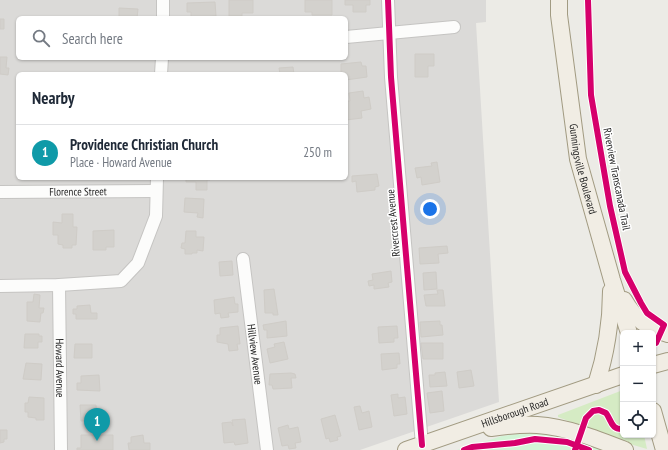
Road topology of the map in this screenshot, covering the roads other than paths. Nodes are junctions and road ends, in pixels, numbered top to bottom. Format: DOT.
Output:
graph roads {
  1 [pos="163,0"];
  2 [pos="388,0"];
  3 [pos="559,0"];
  4 [pos="163,16"];
  5 [pos="454,27"];
  6 [pos="390,33"];
  7 [pos="348,37"];
  8 [pos="162,60"];
  9 [pos="161,72"];
  10 [pos="157,180"];
  11 [pos="156,191"];
  12 [pos="0,192"];
  13 [pos="243,259"];
  14 [pos="612,280"];
  15 [pos="59,285"];
  16 [pos="0,286"];
  17 [pos="628,330"];
  18 [pos="668,334"];
  19 [pos="668,361"];
  20 [pos="656,364"];
  21 [pos="620,376"];
  22 [pos="596,385"];
  23 [pos="656,422"];
  24 [pos="461,432"];
  25 [pos="422,445"];
  26 [pos="61,450"];
  27 [pos="267,450"];
  28 [pos="406,450"];
  29 [pos="625,450"];
  30 [pos="664,450"];
  1 -- 4 [label="street"];
  2 -- 6 [label="street, Rivercrest Avenue"];
  3 -- 14 [label="main road, Gunningsville Boulevard"];
  5 -- 6 [label="street"];
  6 -- 7 [label="street"];
  6 -- 25 [label="street, Rivercrest Avenue"];
  8 -- 9 [label="street"];
  10 -- 11 [label="street"];
  11 -- 12 [label="street, Florence Street"];
  11 -- 15 [label="street"];
  13 -- 27 [label="street, Hillview Avenue"];
  14 -- 17 [label="main road, Gunningsville Boulevard"];
  14 -- 18 [label="main road"];
  14 -- 22 [label="main road"];
  15 -- 16 [label="street"];
  15 -- 26 [label="street, Howard Avenue"];
  19 -- 20 [label="main road"];
  21 -- 22 [label="main road, Hillsborough Road"];
  22 -- 24 [label="main road, Hillsborough Road"];
  23 -- 30 [label="main road"];
  24 -- 25 [label="main road, Hillsborough Road"];
  24 -- 29 [label="main road"];
  25 -- 28 [label="main road, Hillsborough Road"];
}
